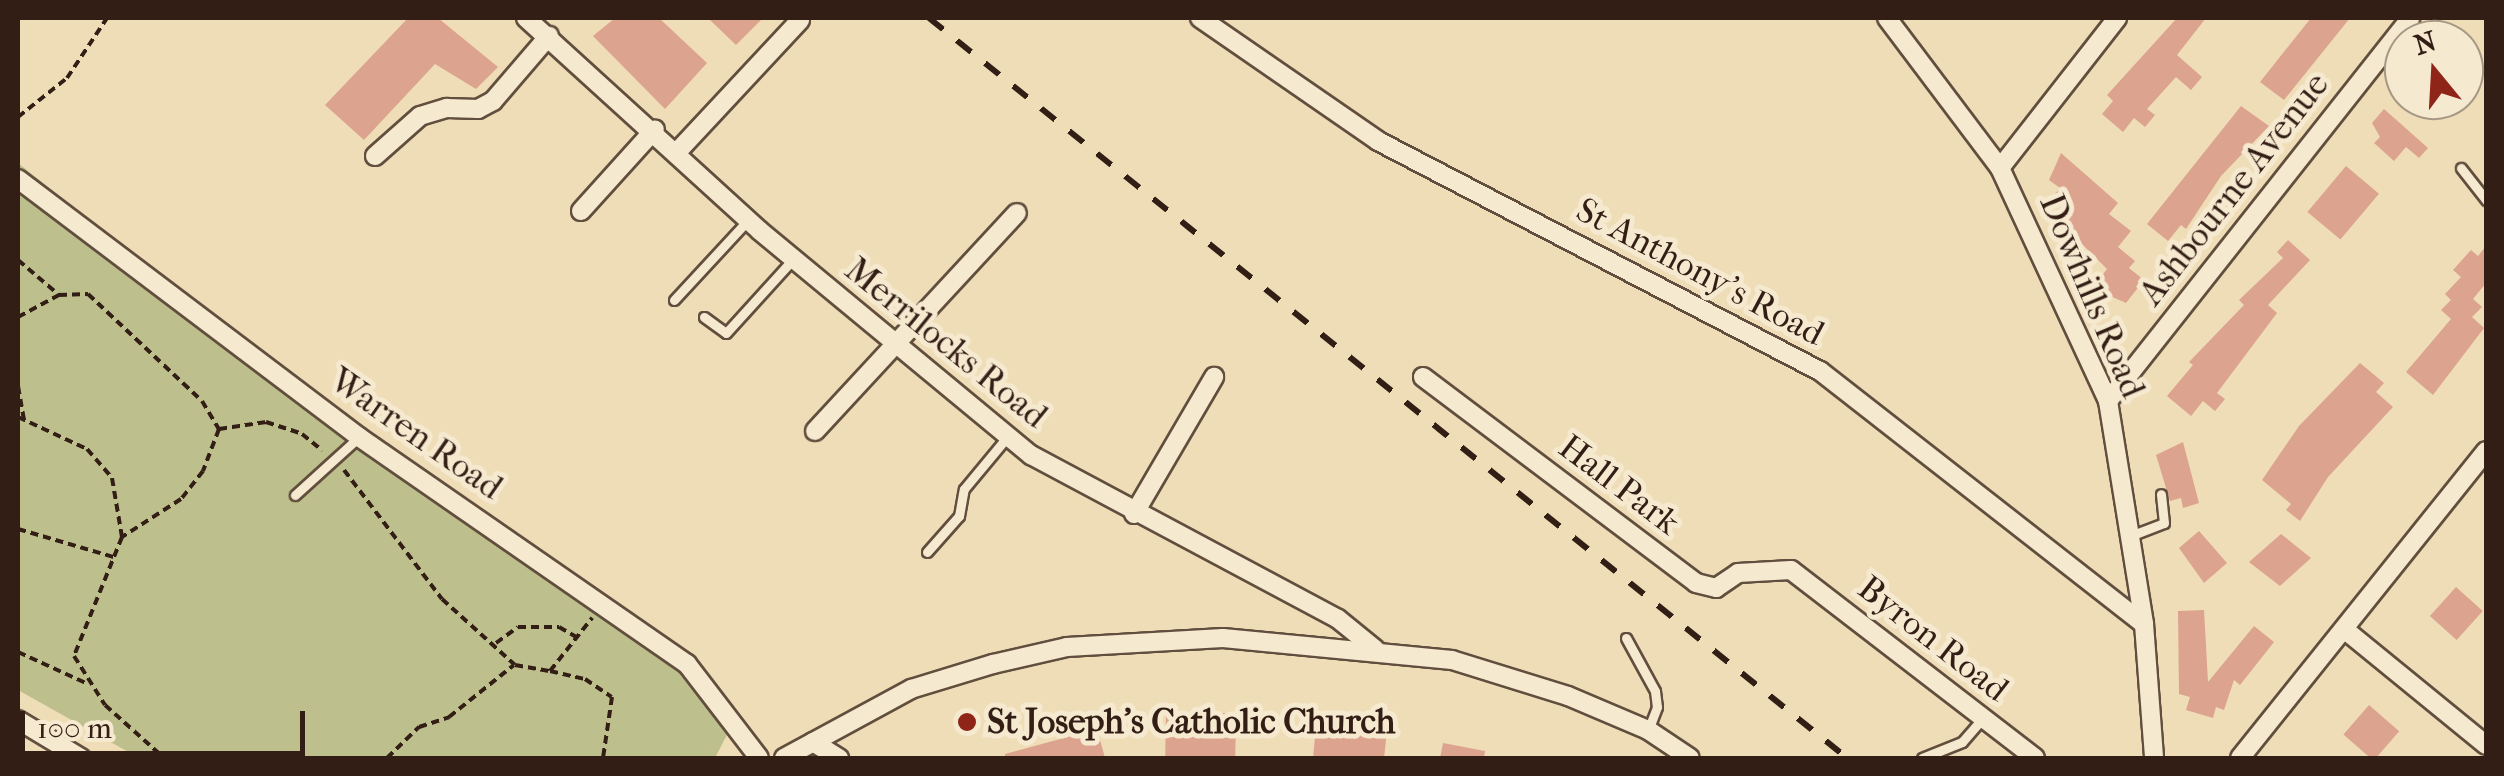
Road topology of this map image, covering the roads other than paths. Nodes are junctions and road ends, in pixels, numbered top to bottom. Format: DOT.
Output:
graph roads {
  1 [pos="526,18"];
  2 [pos="1200,18"];
  3 [pos="1887,18"];
  4 [pos="2118,18"];
  5 [pos="2411,18"];
  6 [pos="800,20"];
  7 [pos="549,36"];
  8 [pos="655,129"];
  9 [pos="678,151"];
  10 [pos="375,156"];
  11 [pos="2000,168"];
  12 [pos="2461,168"];
  13 [pos="18,179"];
  14 [pos="2486,200"];
  15 [pos="581,211"];
  16 [pos="1016,213"];
  17 [pos="748,220"];
  18 [pos="793,259"];
  19 [pos="674,300"];
  20 [pos="704,316"];
  21 [pos="896,344"];
  22 [pos="1214,377"];
  23 [pos="1423,377"];
  24 [pos="2108,401"];
  25 [pos="815,431"];
  26 [pos="1008,436"];
  27 [pos="359,437"];
  28 [pos="2486,452"];
  29 [pos="2161,494"];
  30 [pos="296,495"];
  31 [pos="1134,514"];
  32 [pos="2130,536"];
  33 [pos="927,552"];
  34 [pos="1790,570"];
  35 [pos="2144,624"];
  36 [pos="2344,629"];
  37 [pos="1626,638"];
  38 [pos="1375,649"];
  39 [pos="1983,718"];
  40 [pos="18,720"];
  41 [pos="1648,730"];
  42 [pos="813,742"];
  43 [pos="2486,745"];
  44 [pos="81,758"];
  45 [pos="759,758"];
  46 [pos="784,758"];
  47 [pos="838,758"];
  48 [pos="1690,758"];
  49 [pos="1922,758"];
  50 [pos="2036,758"];
  51 [pos="2154,758"];
  52 [pos="2240,758"];
  1 -- 7 [label="street, Merrilocks Road"];
  2 -- 35 [label="street, St Anthony's Road"];
  3 -- 11 [label="street, Dowhills Road"];
  4 -- 11 [label="street"];
  5 -- 24 [label="street, Ashbourne Avenue"];
  6 -- 9 [label="street"];
  7 -- 8 [label="street, Merrilocks Road"];
  7 -- 10 [label="street"];
  8 -- 9 [label="street, Merrilocks Road"];
  8 -- 15 [label="street"];
  9 -- 17 [label="street, Merrilocks Road"];
  11 -- 24 [label="street, Dowhills Road"];
  12 -- 14 [label="lane"];
  13 -- 27 [label="street, Warren Road"];
  16 -- 21 [label="street"];
  17 -- 18 [label="street, Merrilocks Road"];
  17 -- 19 [label="lane"];
  18 -- 20 [label="lane"];
  18 -- 21 [label="street, Merrilocks Road"];
  21 -- 25 [label="street"];
  21 -- 26 [label="street, Merrilocks Road"];
  22 -- 31 [label="street"];
  23 -- 34 [label="street, Hall Park"];
  24 -- 32 [label="street, Dowhills Road"];
  26 -- 31 [label="street, Merrilocks Road"];
  26 -- 33 [label="lane"];
  27 -- 30 [label="lane"];
  27 -- 45 [label="street, Warren Road"];
  28 -- 36 [label="street"];
  29 -- 32 [label="lane"];
  31 -- 38 [label="street, Merrilocks Road"];
  32 -- 35 [label="street, Dowhills Road"];
  34 -- 39 [label="street, Byron Road"];
  35 -- 51 [label="street, Dowhills Road"];
  36 -- 43 [label="street"];
  36 -- 52 [label="street"];
  37 -- 41 [label="lane"];
  38 -- 41 [label="street"];
  38 -- 42 [label="street"];
  39 -- 49 [label="lane"];
  39 -- 50 [label="street, Byron Road"];
  40 -- 44 [label="street"];
  41 -- 48 [label="street"];
  42 -- 46 [label="street"];
  42 -- 47 [label="street"];
}
